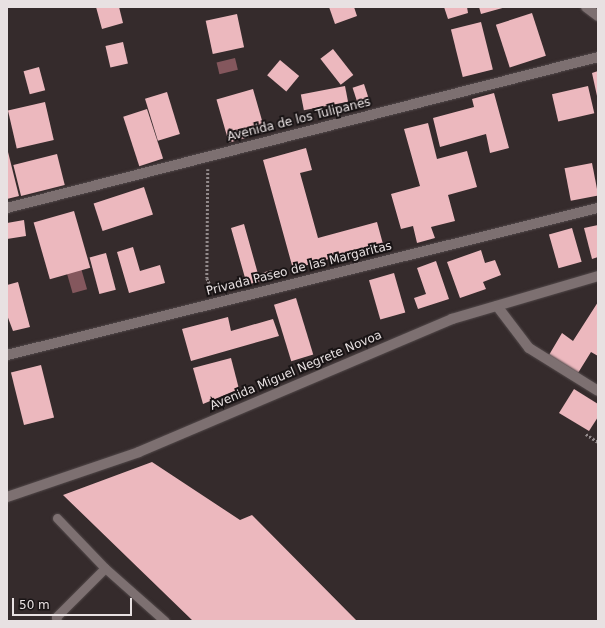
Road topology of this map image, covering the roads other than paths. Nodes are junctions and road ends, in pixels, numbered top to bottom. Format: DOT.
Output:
graph roads {
  1 [pos="586,7"];
  2 [pos="598,16"];
  3 [pos="598,57"];
  4 [pos="7,208"];
  5 [pos="598,208"];
  6 [pos="598,276"];
  7 [pos="497,306"];
  8 [pos="7,356"];
  9 [pos="598,391"];
  10 [pos="7,497"];
  11 [pos="56,518"];
  12 [pos="105,568"];
  13 [pos="56,620"];
  14 [pos="164,621"];
  1 -- 2 [label="street"];
  3 -- 4 [label="street, Avenida de los Tulipanes"];
  5 -- 8 [label="street, Privada Paseo de las Margaritas"];
  6 -- 7 [label="street, Avenida Miguel Negrete Novoa"];
  7 -- 9 [label="street"];
  7 -- 10 [label="street, Avenida Miguel Negrete Novoa"];
  11 -- 12 [label="lane"];
  12 -- 13 [label="lane"];
  12 -- 14 [label="lane"];
}
